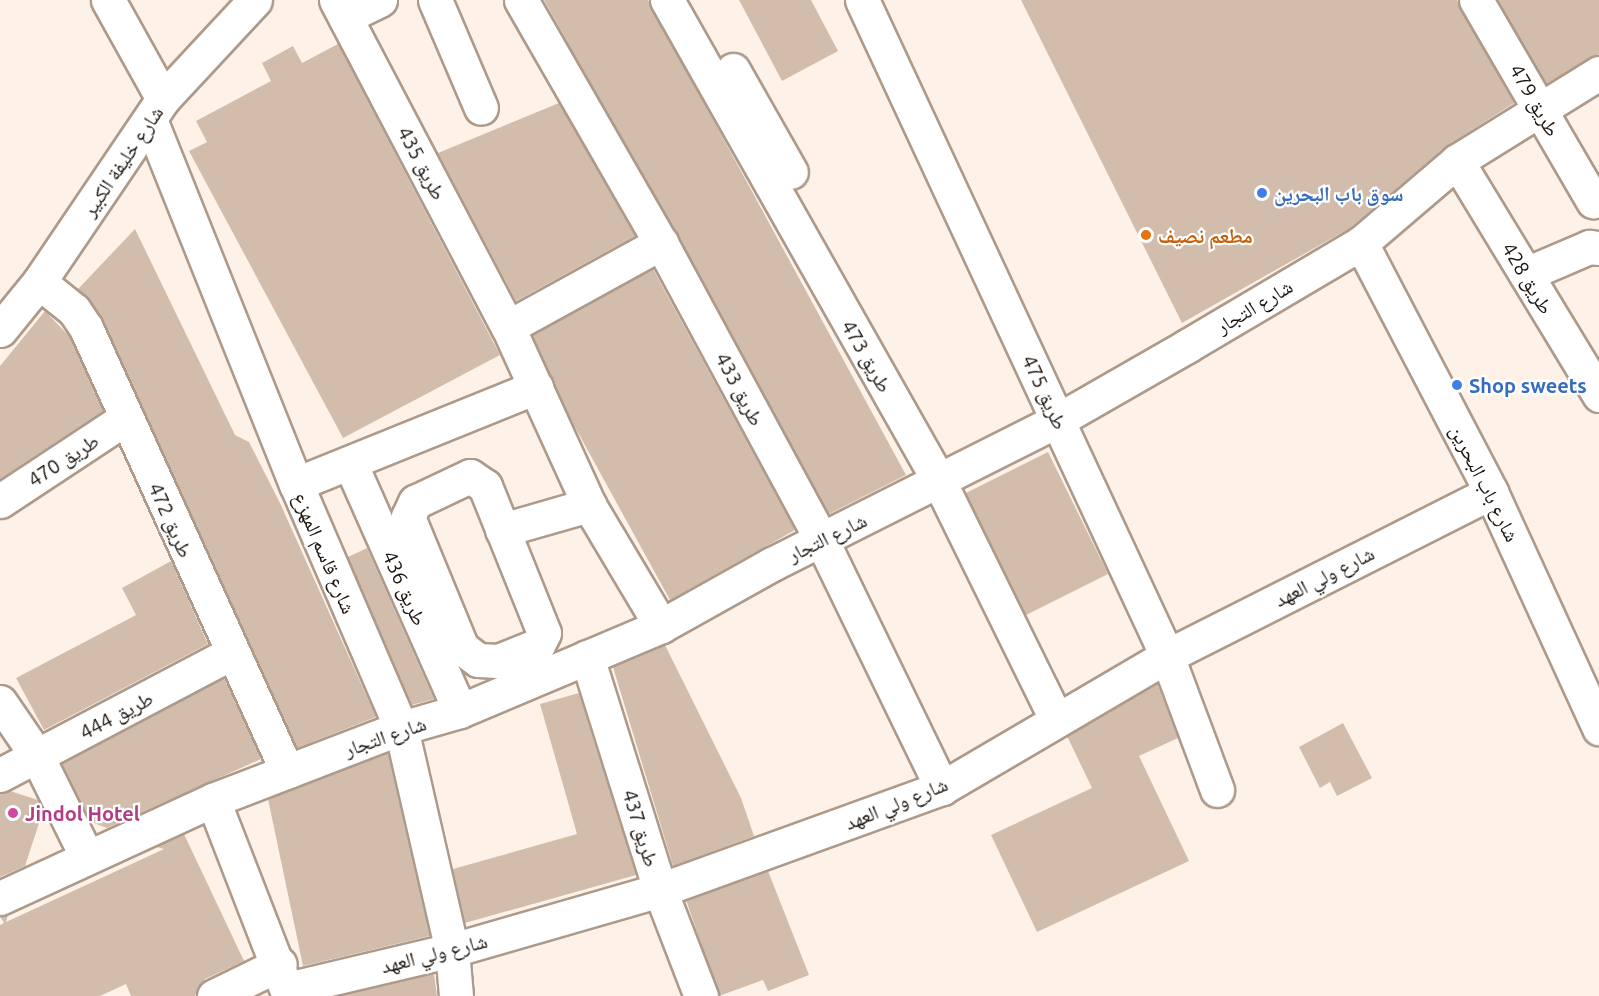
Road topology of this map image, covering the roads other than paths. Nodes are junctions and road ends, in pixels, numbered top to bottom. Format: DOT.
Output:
graph roads {
  1 [pos="108,0"];
  2 [pos="255,0"];
  3 [pos="380,0"];
  4 [pos="435,0"];
  5 [pos="521,0"];
  6 [pos="667,0"];
  7 [pos="862,0"];
  8 [pos="1476,0"];
  9 [pos="340,8"];
  10 [pos="733,70"];
  11 [pos="1599,73"];
  12 [pos="481,108"];
  13 [pos="1540,108"];
  14 [pos="158,111"];
  15 [pos="748,122"];
  16 [pos="1457,161"];
  17 [pos="791,172"];
  18 [pos="1593,201"];
  19 [pos="661,243"];
  20 [pos="1361,243"];
  21 [pos="1599,248"];
  22 [pos="1526,274"];
  23 [pos="39,282"];
  24 [pos="508,327"];
  25 [pos="0,330"];
  26 [pos="536,387"];
  27 [pos="1599,395"];
  28 [pos="126,418"];
  29 [pos="1058,420"];
  30 [pos="351,465"];
  31 [pos="939,481"];
  32 [pos="296,484"];
  33 [pos="1491,492"];
  34 [pos="0,501"];
  35 [pos="589,505"];
  36 [pos="502,530"];
  37 [pos="822,541"];
  38 [pos="661,626"];
  39 [pos="231,654"];
  40 [pos="1167,656"];
  41 [pos="587,657"];
  42 [pos="0,702"];
  43 [pos="460,711"];
  44 [pos="1056,717"];
  45 [pos="1599,728"];
  46 [pos="400,729"];
  47 [pos="37,756"];
  48 [pos="287,772"];
  49 [pos="0,775"];
  50 [pos="942,788"];
  51 [pos="1216,790"];
  52 [pos="213,800"];
  53 [pos="86,855"];
  54 [pos="660,890"];
  55 [pos="0,898"];
  56 [pos="452,950"];
  57 [pos="285,983"];
  58 [pos="214,996"];
  59 [pos="456,996"];
  60 [pos="701,996"];
  1 -- 14 [label="street, شارع قاسم المهزع"];
  2 -- 14 [label="street, شارع خليفة الكبير"];
  3 -- 9 [label="street"];
  4 -- 12 [label="street"];
  5 -- 19 [label="street, طريق 433"];
  6 -- 15 [label="street, طريق 473"];
  7 -- 29 [label="street, طريق 475"];
  8 -- 13 [label="street, طريق 479"];
  9 -- 24 [label="street, طريق 435"];
  10 -- 15 [label="street"];
  11 -- 13 [label="street, شارع التجار"];
  13 -- 16 [label="street, شارع التجار"];
  13 -- 18 [label="street, طريق 479"];
  14 -- 23 [label="street, شارع خليفة الكبير"];
  14 -- 32 [label="street, شارع قاسم المهزع"];
  15 -- 17 [label="street"];
  15 -- 31 [label="street, طريق 473"];
  16 -- 20 [label="street, شارع التجار"];
  16 -- 22 [label="street, طريق 428"];
  19 -- 24 [label="street"];
  19 -- 37 [label="street, طريق 433"];
  20 -- 29 [label="street, شارع التجار"];
  20 -- 33 [label="street, شارع باب البحرين"];
  21 -- 22 [label="street"];
  22 -- 27 [label="street, طريق 428"];
  23 -- 25 [label="street, شارع خليفة الكبير"];
  23 -- 28 [label="street, طريق 472"];
  24 -- 26 [label="street, طريق 435"];
  26 -- 30 [label="street"];
  26 -- 35 [label="street, طريق 435"];
  28 -- 34 [label="street, طريق 470"];
  28 -- 39 [label="street, طريق 472"];
  29 -- 31 [label="street, شارع التجار"];
  29 -- 40 [label="street, طريق 475"];
  30 -- 32 [label="street"];
  30 -- 43 [label="street, طريق 436"];
  31 -- 37 [label="street, شارع التجار"];
  31 -- 44 [label="street, طريق 473"];
  32 -- 46 [label="street, شارع قاسم المهزع"];
  33 -- 40 [label="street, شارع ولي العهد"];
  33 -- 45 [label="street, شارع باب البحرين"];
  35 -- 36 [label="street"];
  35 -- 38 [label="street, طريق 435"];
  36 -- 36 [label="street"];
  37 -- 38 [label="street, شارع التجار"];
  37 -- 50 [label="street, طريق 433"];
  38 -- 41 [label="street, شارع التجار"];
  39 -- 47 [label="street, طريق 444"];
  39 -- 48 [label="street, طريق 472"];
  40 -- 44 [label="street, شارع ولي العهد"];
  40 -- 51 [label="street, طريق 475"];
  41 -- 43 [label="street, شارع التجار"];
  41 -- 54 [label="street, طريق 437"];
  42 -- 47 [label="street"];
  43 -- 46 [label="street, شارع التجار"];
  44 -- 50 [label="street, شارع ولي العهد"];
  46 -- 48 [label="street, شارع التجار"];
  46 -- 56 [label="street, شارع قاسم المهزع"];
  47 -- 49 [label="street, طريق 444"];
  47 -- 53 [label="street"];
  48 -- 52 [label="street, شارع التجار"];
  50 -- 54 [label="street, شارع ولي العهد"];
  52 -- 53 [label="street, شارع التجار"];
  52 -- 57 [label="street"];
  53 -- 55 [label="street, شارع التجار"];
  54 -- 56 [label="street, شارع ولي العهد"];
  54 -- 60 [label="street, طريق 437"];
  56 -- 57 [label="street, شارع ولي العهد"];
  56 -- 59 [label="street, شارع قاسم المهزع"];
  57 -- 58 [label="street, شارع ولي العهد"];
}
